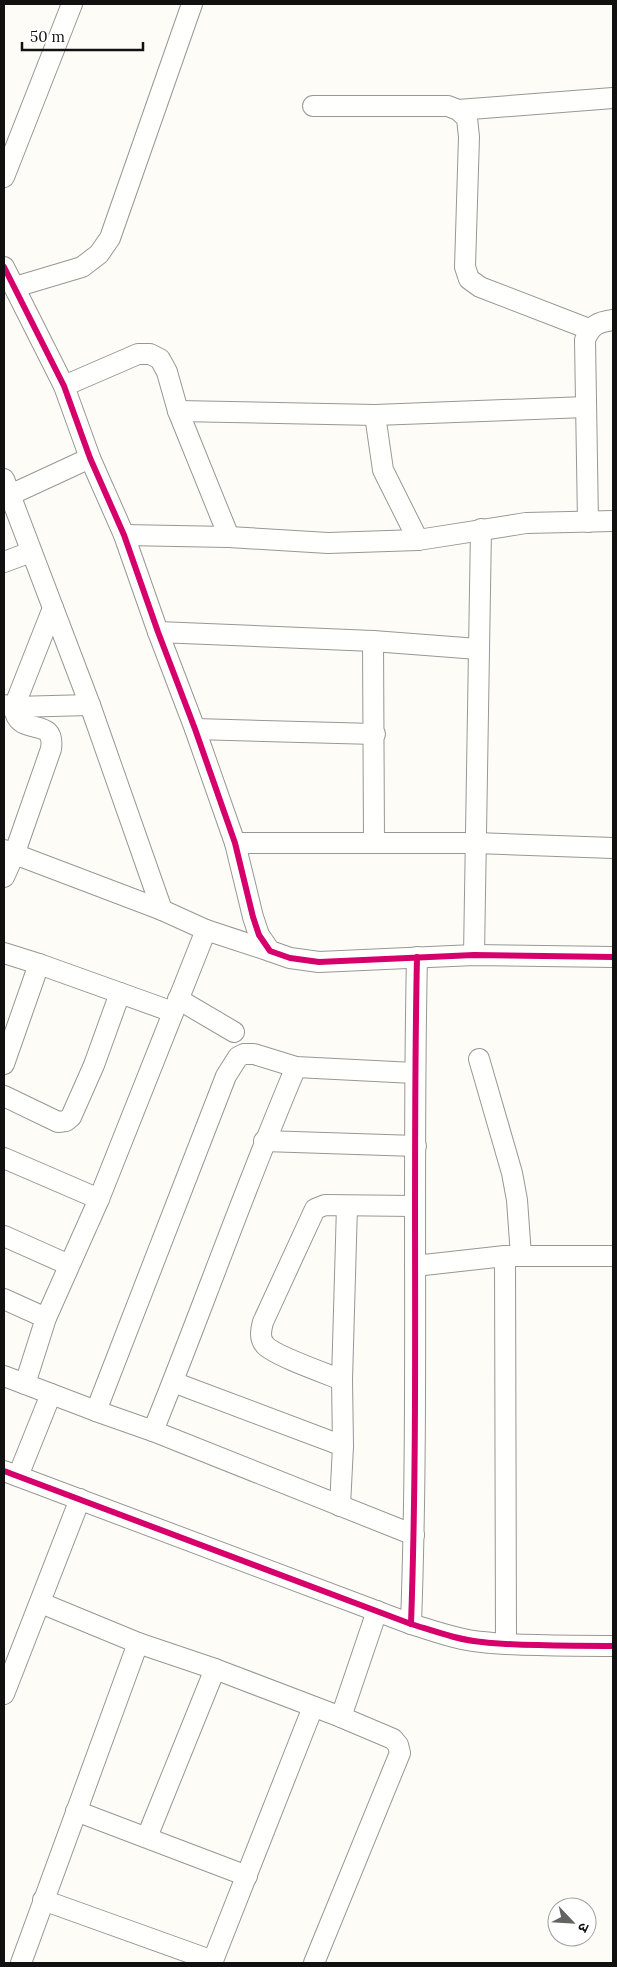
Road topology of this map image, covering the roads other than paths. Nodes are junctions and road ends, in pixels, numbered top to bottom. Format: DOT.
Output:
graph roads {
  1 [pos="72,4"];
  2 [pos="192,4"];
  3 [pos="613,98"];
  4 [pos="313,106"];
  5 [pos="458,110"];
  6 [pos="4,177"];
  7 [pos="4,267"];
  8 [pos="15,287"];
  9 [pos="613,320"];
  10 [pos="589,330"];
  11 [pos="64,386"];
  12 [pos="586,407"];
  13 [pos="178,411"];
  14 [pos="375,416"];
  15 [pos="90,458"];
  16 [pos="7,487"];
  17 [pos="613,521"];
  18 [pos="588,522"];
  19 [pos="480,529"];
  20 [pos="124,535"];
  21 [pos="229,537"];
  22 [pos="418,540"];
  23 [pos="32,552"];
  24 [pos="4,562"];
  25 [pos="53,608"];
  26 [pos="158,632"];
  27 [pos="373,641"];
  28 [pos="478,649"];
  29 [pos="90,705"];
  30 [pos="9,706"];
  31 [pos="195,729"];
  32 [pos="374,734"];
  33 [pos="374,842"];
  34 [pos="235,843"];
  35 [pos="476,843"];
  36 [pos="613,848"];
  37 [pos="9,853"];
  38 [pos="4,877"];
  39 [pos="162,910"];
  40 [pos="206,930"];
  41 [pos="270,950"];
  42 [pos="4,953"];
  43 [pos="474,955"];
  44 [pos="417,957"];
  45 [pos="613,957"];
  46 [pos="40,964"];
  47 [pos="120,993"];
  48 [pos="176,1006"];
  49 [pos="234,1032"];
  50 [pos="479,1059"];
  51 [pos="4,1064"];
  52 [pos="296,1067"];
  53 [pos="414,1073"];
  54 [pos="4,1096"];
  55 [pos="264,1141"];
  56 [pos="416,1146"];
  57 [pos="4,1158"];
  58 [pos="99,1198"];
  59 [pos="347,1206"];
  60 [pos="414,1206"];
  61 [pos="4,1236"];
  62 [pos="513,1256"];
  63 [pos="613,1256"];
  64 [pos="69,1265"];
  65 [pos="415,1266"];
  66 [pos="4,1299"];
  67 [pos="46,1318"];
  68 [pos="4,1376"];
  69 [pos="342,1380"];
  70 [pos="173,1382"];
  71 [pos="24,1384"];
  72 [pos="51,1394"];
  73 [pos="96,1411"];
  74 [pos="153,1431"];
  75 [pos="343,1446"];
  76 [pos="11,1473"];
  77 [pos="80,1499"];
  78 [pos="340,1506"];
  79 [pos="414,1535"];
  80 [pos="41,1603"];
  81 [pos="376,1610"];
  82 [pos="411,1624"];
  83 [pos="138,1643"];
  84 [pos="506,1644"];
  85 [pos="613,1646"];
  86 [pos="215,1669"];
  87 [pos="4,1694"];
  88 [pos="313,1707"];
  89 [pos="342,1717"];
  90 [pos="76,1811"];
  91 [pos="147,1837"];
  92 [pos="248,1876"];
  93 [pos="43,1900"];
  94 [pos="213,1962"];
  95 [pos="21,1963"];
  96 [pos="314,1963"];
  1 -- 6 [label="street"];
  2 -- 8 [label="street"];
  3 -- 5 [label="street"];
  4 -- 5 [label="street"];
  5 -- 10 [label="street"];
  7 -- 8 [label="street"];
  8 -- 11 [label="street"];
  9 -- 10 [label="street"];
  10 -- 12 [label="street"];
  11 -- 13 [label="street"];
  11 -- 15 [label="street"];
  12 -- 14 [label="street"];
  12 -- 18 [label="street"];
  13 -- 14 [label="street"];
  13 -- 21 [label="street"];
  14 -- 22 [label="street"];
  15 -- 16 [label="street"];
  15 -- 20 [label="street"];
  16 -- 23 [label="street"];
  17 -- 18 [label="street"];
  18 -- 19 [label="street"];
  19 -- 22 [label="street"];
  19 -- 28 [label="street"];
  20 -- 21 [label="street"];
  20 -- 26 [label="street"];
  21 -- 22 [label="street"];
  23 -- 24 [label="street"];
  23 -- 25 [label="street"];
  25 -- 29 [label="street"];
  25 -- 30 [label="street"];
  26 -- 27 [label="street"];
  26 -- 31 [label="street"];
  27 -- 28 [label="street"];
  27 -- 32 [label="street"];
  28 -- 35 [label="street"];
  29 -- 30 [label="street"];
  29 -- 39 [label="street"];
  30 -- 37 [label="street"];
  31 -- 32 [label="street"];
  31 -- 34 [label="street"];
  32 -- 33 [label="street"];
  33 -- 34 [label="street"];
  33 -- 35 [label="street"];
  34 -- 41 [label="street"];
  35 -- 36 [label="street"];
  35 -- 43 [label="street"];
  37 -- 38 [label="street"];
  37 -- 39 [label="street"];
  39 -- 40 [label="street"];
  40 -- 41 [label="street"];
  40 -- 48 [label="street"];
  41 -- 44 [label="street"];
  42 -- 46 [label="street"];
  43 -- 44 [label="street"];
  43 -- 45 [label="street"];
  44 -- 53 [label="street"];
  46 -- 47 [label="street"];
  46 -- 51 [label="street"];
  47 -- 48 [label="street"];
  47 -- 54 [label="street"];
  48 -- 49 [label="street"];
  48 -- 58 [label="street"];
  50 -- 62 [label="street"];
  52 -- 53 [label="street"];
  52 -- 55 [label="street"];
  52 -- 73 [label="street"];
  53 -- 56 [label="street"];
  55 -- 56 [label="street"];
  55 -- 70 [label="street"];
  56 -- 60 [label="street"];
  57 -- 58 [label="street"];
  58 -- 64 [label="street"];
  59 -- 60 [label="street"];
  59 -- 69 [label="street"];
  59 -- 69 [label="street"];
  60 -- 65 [label="street"];
  61 -- 64 [label="street"];
  62 -- 63 [label="street"];
  62 -- 65 [label="street"];
  62 -- 84 [label="street"];
  64 -- 67 [label="street"];
  65 -- 79 [label="street"];
  66 -- 67 [label="street"];
  67 -- 71 [label="street"];
  68 -- 71 [label="street"];
  69 -- 75 [label="street"];
  70 -- 74 [label="street"];
  70 -- 75 [label="street"];
  71 -- 72 [label="street"];
  72 -- 73 [label="street"];
  72 -- 76 [label="street"];
  73 -- 74 [label="street"];
  74 -- 78 [label="street"];
  75 -- 78 [label="street"];
  76 -- 77 [label="street"];
  77 -- 80 [label="street"];
  77 -- 81 [label="street"];
  78 -- 79 [label="street"];
  79 -- 82 [label="street"];
  80 -- 83 [label="street"];
  80 -- 87 [label="street"];
  81 -- 82 [label="street"];
  81 -- 89 [label="street"];
  82 -- 84 [label="street"];
  83 -- 86 [label="street"];
  83 -- 90 [label="street"];
  84 -- 85 [label="street"];
  86 -- 88 [label="street"];
  86 -- 91 [label="street"];
  88 -- 89 [label="street"];
  88 -- 92 [label="street"];
  89 -- 96 [label="street"];
  90 -- 91 [label="street"];
  90 -- 93 [label="street"];
  91 -- 92 [label="street"];
  92 -- 94 [label="street"];
  93 -- 94 [label="street"];
  93 -- 95 [label="street"];
}
